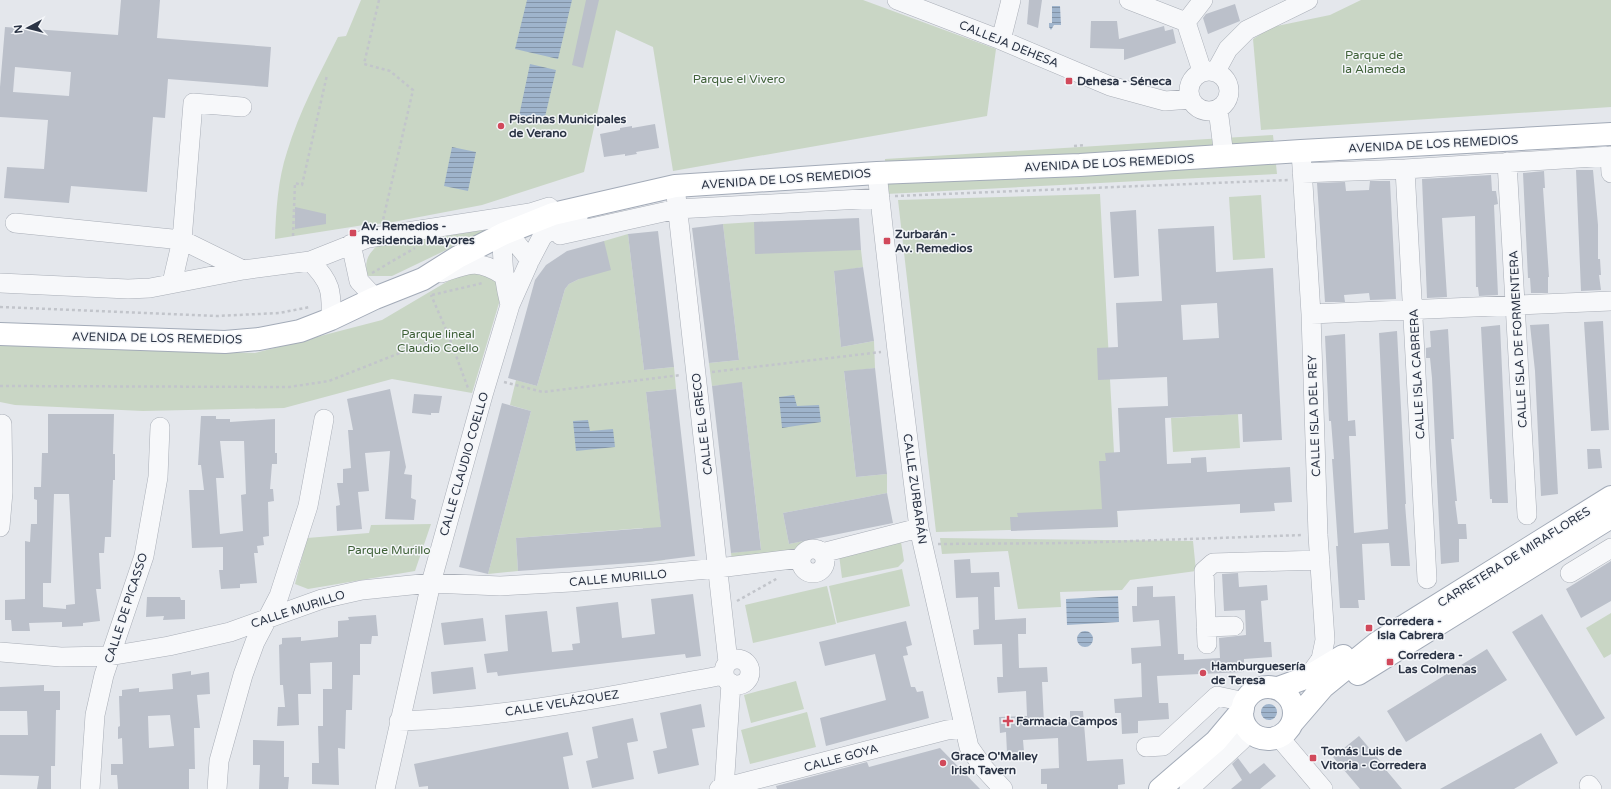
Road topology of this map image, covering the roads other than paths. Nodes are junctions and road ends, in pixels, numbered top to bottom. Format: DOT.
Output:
graph roads {
  1 [pos="1011,0"];
  2 [pos="1129,0"];
  3 [pos="1203,0"];
  4 [pos="1308,0"];
  5 [pos="907,2"];
  6 [pos="1186,22"];
  7 [pos="1001,40"];
  8 [pos="1209,71"];
  9 [pos="1190,99"];
  10 [pos="242,107"];
  11 [pos="1218,109"];
  12 [pos="1611,134"];
  13 [pos="1301,151"];
  14 [pos="1224,156"];
  15 [pos="1507,162"];
  16 [pos="1611,162"];
  17 [pos="1405,169"];
  18 [pos="877,174"];
  19 [pos="1302,176"];
  20 [pos="675,186"];
  21 [pos="608,200"];
  22 [pos="888,200"];
  23 [pos="677,209"];
  24 [pos="16,223"];
  25 [pos="503,234"];
  26 [pos="182,240"];
  27 [pos="350,244"];
  28 [pos="530,260"];
  29 [pos="310,261"];
  30 [pos="243,270"];
  31 [pos="503,275"];
  32 [pos="0,283"];
  33 [pos="172,284"];
  34 [pos="427,287"];
  35 [pos="375,298"];
  36 [pos="1611,301"];
  37 [pos="510,305"];
  38 [pos="1516,305"];
  39 [pos="1414,310"];
  40 [pos="1311,314"];
  41 [pos="331,320"];
  42 [pos="0,334"];
  43 [pos="324,420"];
  44 [pos="2,424"];
  45 [pos="160,427"];
  46 [pos="1611,498"];
  47 [pos="1527,515"];
  48 [pos="1611,517"];
  49 [pos="0,527"];
  50 [pos="921,536"];
  51 [pos="1611,548"];
  52 [pos="1320,560"];
  53 [pos="718,568"];
  54 [pos="1570,573"];
  55 [pos="1427,579"];
  56 [pos="431,582"];
  57 [pos="268,617"];
  58 [pos="1234,626"];
  59 [pos="0,652"];
  60 [pos="110,656"];
  61 [pos="728,673"];
  62 [pos="1315,682"];
  63 [pos="1278,688"];
  64 [pos="1244,705"];
  65 [pos="399,721"];
  66 [pos="963,728"];
  67 [pos="1268,734"];
  68 [pos="1146,747"];
  69 [pos="1200,755"];
  70 [pos="90,789"];
  71 [pos="217,789"];
  72 [pos="385,789"];
  73 [pos="722,789"];
  74 [pos="1003,789"];
  75 [pos="1160,789"];
  76 [pos="1189,789"];
  77 [pos="1323,789"];
  1 -- 7 [label="street"];
  2 -- 6 [label="street"];
  3 -- 6 [label="street"];
  4 -- 8 [label="street"];
  5 -- 7 [label="street, CALLEJA DEHESA"];
  6 -- 8 [label="street"];
  7 -- 9 [label="street, CALLEJA DEHESA"];
  8 -- 9 [label="street"];
  8 -- 11 [label="street"];
  9 -- 11 [label="street"];
  10 -- 26 [label="street"];
  11 -- 14 [label="street"];
  12 -- 13 [label="main road, AVENIDA DE LOS REMEDIOS"];
  13 -- 14 [label="main road, AVENIDA DE LOS REMEDIOS"];
  13 -- 19 [label="street, CALLE ISLA DEL REY"];
  14 -- 18 [label="main road, AVENIDA DE LOS REMEDIOS"];
  15 -- 16 [label="street, AVENIDA DE LOS REMEDIOS"];
  15 -- 17 [label="street, AVENIDA DE LOS REMEDIOS"];
  15 -- 38 [label="street, CALLE ISLA DE FORMENTERA"];
  17 -- 19 [label="street, AVENIDA DE LOS REMEDIOS"];
  17 -- 39 [label="street, CALLE ISLA CABRERA"];
  18 -- 20 [label="main road, AVENIDA DE LOS REMEDIOS"];
  18 -- 22 [label="street, CALLE ZURBARÁN"];
  19 -- 40 [label="street, CALLE ISLA DEL REY"];
  20 -- 21 [label="main road, AVENIDA DE LOS REMEDIOS"];
  20 -- 23 [label="street, CALLE EL GRECO"];
  21 -- 25 [label="main road, AVENIDA DE LOS REMEDIOS"];
  21 -- 27 [label="street"];
  21 -- 28 [label="street, AVENIDA DE LOS REMEDIOS"];
  22 -- 23 [label="street, AVENIDA DE LOS REMEDIOS"];
  22 -- 50 [label="street, CALLE ZURBARÁN"];
  23 -- 28 [label="street, AVENIDA DE LOS REMEDIOS"];
  23 -- 53 [label="street, CALLE EL GRECO"];
  24 -- 26 [label="street"];
  25 -- 28 [label="street"];
  25 -- 31 [label="street"];
  25 -- 34 [label="main road, AVENIDA DE LOS REMEDIOS"];
  26 -- 30 [label="street"];
  26 -- 33 [label="street"];
  27 -- 29 [label="street"];
  27 -- 35 [label="street"];
  28 -- 37 [label="street, AVENIDA DE LOS REMEDIOS"];
  29 -- 30 [label="street"];
  29 -- 41 [label="street"];
  30 -- 33 [label="street"];
  31 -- 34 [label="street, AVENIDA DE LOS REMEDIOS"];
  31 -- 37 [label="street"];
  32 -- 33 [label="street"];
  34 -- 35 [label="main road, AVENIDA DE LOS REMEDIOS"];
  35 -- 41 [label="main road, AVENIDA DE LOS REMEDIOS"];
  36 -- 38 [label="street"];
  37 -- 56 [label="street, CALLE CLAUDIO COELLO"];
  38 -- 39 [label="street"];
  38 -- 47 [label="street, CALLE ISLA DE FORMENTERA"];
  39 -- 40 [label="street"];
  39 -- 55 [label="street, CALLE ISLA CABRERA"];
  40 -- 52 [label="street, CALLE ISLA DEL REY"];
  41 -- 42 [label="main road, AVENIDA DE LOS REMEDIOS"];
  43 -- 57 [label="street"];
  44 -- 49 [label="street"];
  45 -- 60 [label="street, CALLE DE PICASSO"];
  46 -- 62 [label="main road, CARRETERA DE MIRAFLORES"];
  48 -- 62 [label="main road, CARRETERA DE MIRAFLORES"];
  50 -- 53 [label="street, CALLE MURILLO"];
  50 -- 66 [label="street, CALLE ZURBARÁN"];
  51 -- 54 [label="street"];
  52 -- 58 [label="street"];
  52 -- 62 [label="street, CALLE ISLA DEL REY"];
  53 -- 56 [label="street, CALLE MURILLO"];
  53 -- 61 [label="street, CALLE EL GRECO"];
  56 -- 57 [label="street, CALLE MURILLO"];
  56 -- 65 [label="street, CALLE CLAUDIO COELLO"];
  57 -- 60 [label="street, CALLE MURILLO"];
  57 -- 71 [label="street"];
  59 -- 60 [label="street, CALLE MURILLO"];
  60 -- 70 [label="street, CALLE DE PICASSO"];
  61 -- 65 [label="street, CALLE VELÁZQUEZ"];
  61 -- 73 [label="street, CALLE EL GRECO"];
  62 -- 63 [label="main road, CARRETERA DE MIRAFLORES"];
  62 -- 67 [label="main road, CARRETERA DE MIRAFLORES"];
  63 -- 64 [label="main road, CARRETERA DE MIRAFLORES"];
  63 -- 67 [label="main road"];
  64 -- 67 [label="main road"];
  64 -- 68 [label="street"];
  64 -- 69 [label="main road, CARRETERA DE MIRAFLORES"];
  65 -- 72 [label="street, CALLE CLAUDIO COELLO"];
  66 -- 73 [label="street, CALLE GOYA"];
  66 -- 74 [label="street, CALLE ZURBARÁN"];
  67 -- 69 [label="main road"];
  67 -- 76 [label="street"];
  67 -- 77 [label="street"];
  69 -- 75 [label="main road, CARRETERA DE MIRAFLORES"];
}
